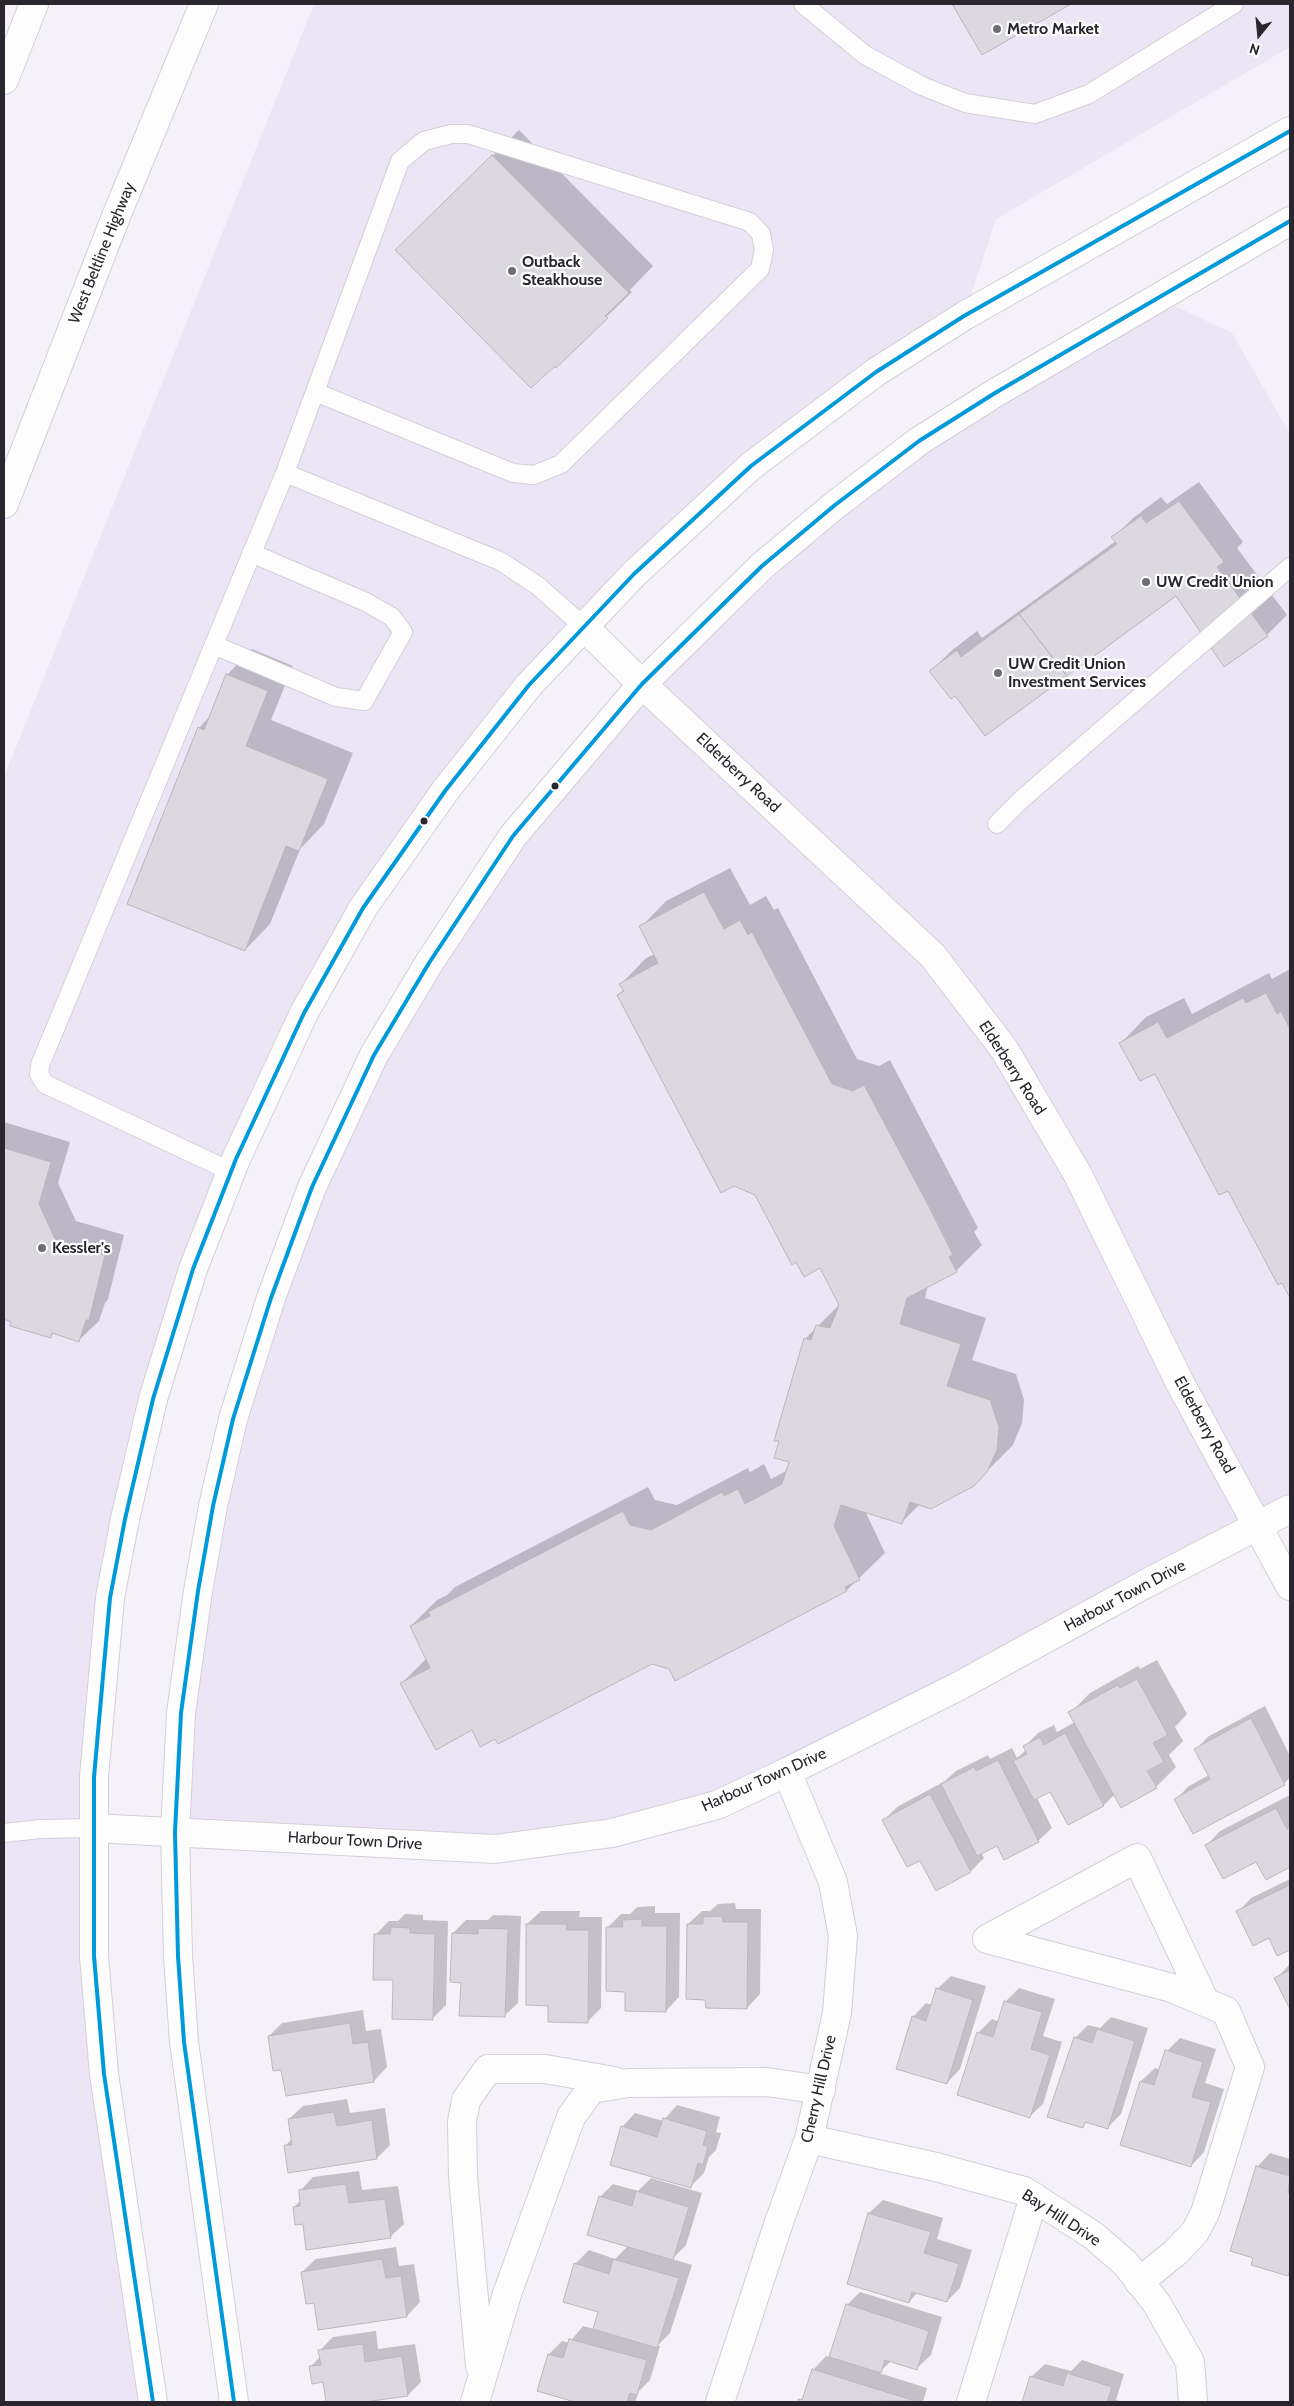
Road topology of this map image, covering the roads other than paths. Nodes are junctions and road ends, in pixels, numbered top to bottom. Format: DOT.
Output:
graph roads {
  1 [pos="34,4"];
  2 [pos="204,4"];
  3 [pos="803,4"];
  4 [pos="1234,4"];
  5 [pos="4,80"];
  6 [pos="1290,131"];
  7 [pos="1290,221"];
  8 [pos="315,392"];
  9 [pos="285,473"];
  10 [pos="4,504"];
  11 [pos="251,553"];
  12 [pos="1290,567"];
  13 [pos="584,627"];
  14 [pos="214,645"];
  15 [pos="642,684"];
  16 [pos="998,824"];
  17 [pos="232,1172"];
  18 [pos="1290,1509"];
  19 [pos="1259,1526"];
  20 [pos="1290,1586"];
  21 [pos="787,1772"];
  22 [pos="93,1828"];
  23 [pos="175,1832"];
  24 [pos="4,1833"];
  25 [pos="1205,2002"];
  26 [pos="628,2083"];
  27 [pos="821,2090"];
  28 [pos="809,2139"];
  29 [pos="1034,2197"];
  30 [pos="1139,2282"];
  31 [pos="478,2391"];
  32 [pos="153,2402"];
  33 [pos="234,2402"];
  34 [pos="720,2402"];
  35 [pos="971,2402"];
  36 [pos="1193,2402"];
  1 -- 5 [label="main road"];
  2 -- 10 [label="main road, West Beltline Highway"];
  3 -- 4 [label="lane"];
  6 -- 13 [label="main road"];
  7 -- 15 [label="main road"];
  8 -- 8 [label="lane"];
  8 -- 9 [label="lane"];
  9 -- 11 [label="lane"];
  9 -- 13 [label="lane"];
  11 -- 14 [label="lane"];
  11 -- 14 [label="lane"];
  12 -- 16 [label="lane"];
  13 -- 15 [label="main road, Elderberry Road"];
  13 -- 17 [label="main road"];
  14 -- 17 [label="lane"];
  15 -- 19 [label="main road, Elderberry Road"];
  15 -- 23 [label="main road"];
  17 -- 22 [label="main road"];
  18 -- 19 [label="main road, Harbour Town Drive"];
  19 -- 20 [label="main road, Elderberry Road"];
  19 -- 21 [label="main road, Harbour Town Drive"];
  21 -- 23 [label="main road, Harbour Town Drive"];
  21 -- 27 [label="main road, Cherry Hill Drive"];
  22 -- 23 [label="main road, Harbour Town Drive"];
  22 -- 24 [label="lane"];
  22 -- 32 [label="main road"];
  23 -- 33 [label="main road"];
  25 -- 25 [label="main road"];
  25 -- 30 [label="main road"];
  26 -- 27 [label="main road"];
  26 -- 31 [label="main road"];
  26 -- 31 [label="main road"];
  27 -- 28 [label="main road, Cherry Hill Drive"];
  28 -- 29 [label="main road, Bay Hill Drive"];
  28 -- 34 [label="main road, Cherry Hill Drive"];
  29 -- 30 [label="main road, Bay Hill Drive"];
  29 -- 35 [label="main road"];
  30 -- 36 [label="main road, Bay Hill Drive"];
}
